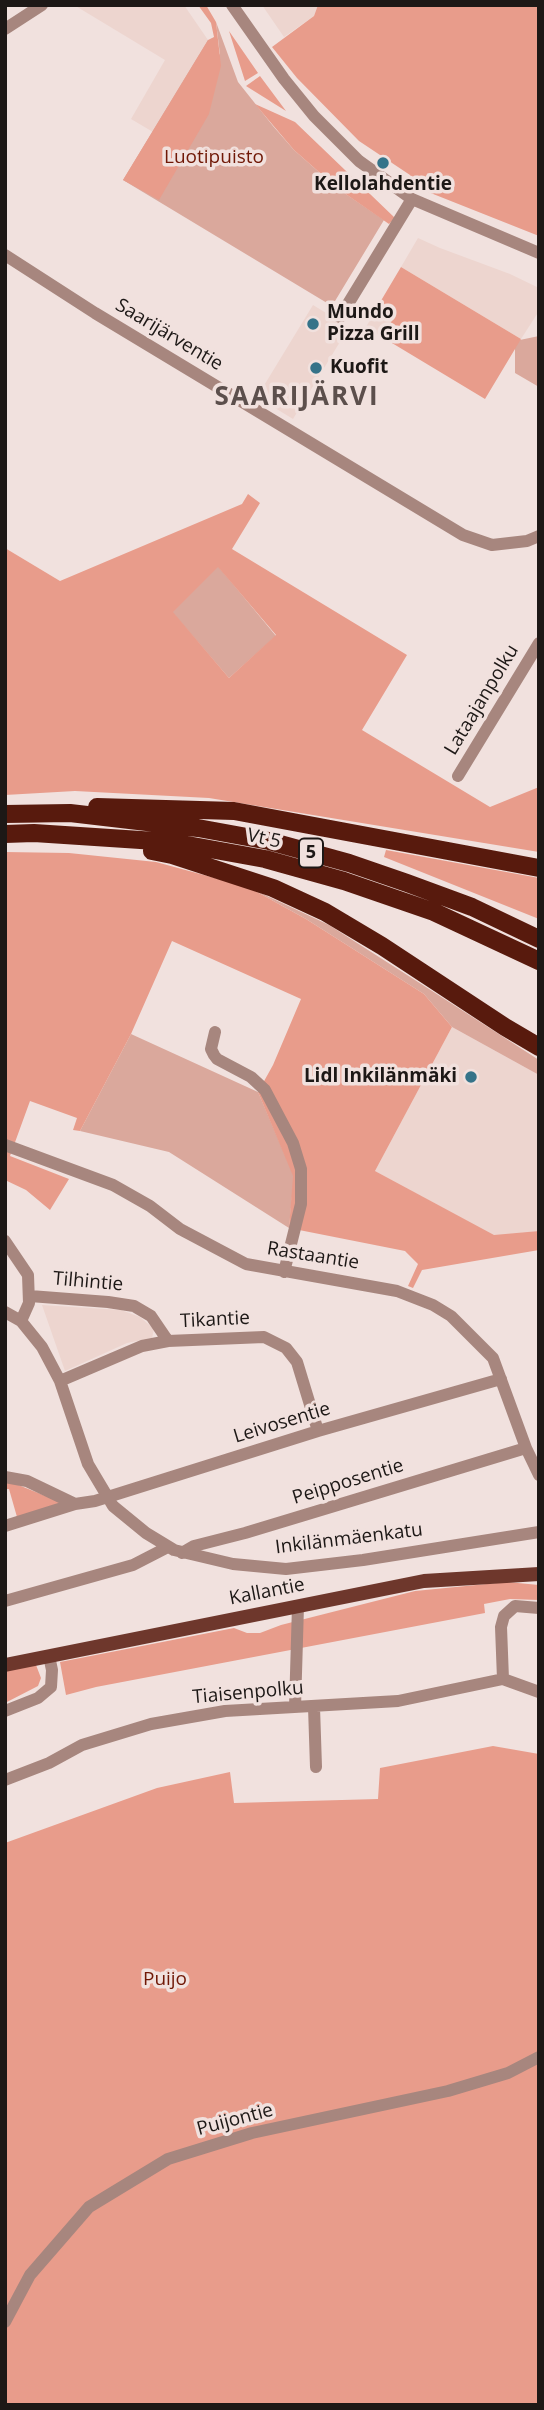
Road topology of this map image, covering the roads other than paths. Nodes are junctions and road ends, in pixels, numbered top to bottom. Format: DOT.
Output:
graph roads {
  1 [pos="42,5"];
  2 [pos="232,5"];
  3 [pos="5,29"];
  4 [pos="412,199"];
  5 [pos="539,253"];
  6 [pos="5,255"];
  7 [pos="340,317"];
  8 [pos="539,536"];
  9 [pos="539,643"];
  10 [pos="458,776"];
  11 [pos="70,813"];
  12 [pos="5,814"];
  13 [pos="5,834"];
  14 [pos="73,835"];
  15 [pos="539,868"];
  16 [pos="539,939"];
  17 [pos="539,961"];
  18 [pos="505,1027"];
  19 [pos="215,1032"];
  20 [pos="539,1047"];
  21 [pos="539,1052"];
  22 [pos="5,1145"];
  23 [pos="5,1241"];
  24 [pos="284,1272"];
  25 [pos="30,1296"];
  26 [pos="5,1312"];
  27 [pos="22,1321"];
  28 [pos="168,1341"];
  29 [pos="501,1379"];
  30 [pos="60,1381"];
  31 [pos="318,1431"];
  32 [pos="526,1448"];
  33 [pos="539,1475"];
  34 [pos="5,1477"];
  35 [pos="106,1497"];
  36 [pos="75,1504"];
  37 [pos="5,1526"];
  38 [pos="539,1532"];
  39 [pos="168,1547"];
  40 [pos="182,1553"];
  41 [pos="539,1574"];
  42 [pos="5,1601"];
  43 [pos="298,1606"];
  44 [pos="539,1608"];
  45 [pos="49,1656"];
  46 [pos="5,1665"];
  47 [pos="503,1679"];
  48 [pos="539,1692"];
  49 [pos="295,1707"];
  50 [pos="314,1707"];
  51 [pos="5,1711"];
  52 [pos="316,1767"];
  53 [pos="5,1780"];
  54 [pos="539,2057"];
  55 [pos="5,2322"];
  1 -- 3 [label="street"];
  2 -- 4 [label="street"];
  4 -- 5 [label="street"];
  4 -- 7 [label="street"];
  6 -- 8 [label="street, Saarijärventie"];
  9 -- 10 [label="street, Lataajanpolku"];
  11 -- 12 [label="highway, Vt 5 / 5"];
  11 -- 15 [label="highway"];
  11 -- 16 [label="highway, Vt 5 / 5"];
  13 -- 14 [label="highway, Vt 5 / 5"];
  14 -- 17 [label="highway, Vt 5 / 5"];
  14 -- 18 [label="highway"];
  18 -- 20 [label="highway"];
  18 -- 21 [label="highway"];
  19 -- 24 [label="street"];
  22 -- 24 [label="street, Rastaantie"];
  23 -- 25 [label="street"];
  24 -- 29 [label="street, Rastaantie"];
  25 -- 27 [label="street"];
  25 -- 28 [label="street, Tilhintie"];
  26 -- 27 [label="street, Inkilänmäenkatu"];
  27 -- 30 [label="street, Inkilänmäenkatu"];
  28 -- 30 [label="street, Tikantie"];
  28 -- 31 [label="street, Tikantie"];
  29 -- 31 [label="street, Leivosentie"];
  29 -- 32 [label="street, Rastaantie"];
  30 -- 35 [label="street, Inkilänmäenkatu"];
  31 -- 35 [label="street, Leivosentie"];
  32 -- 33 [label="street, Rastaantie"];
  32 -- 40 [label="street, Peipposentie"];
  34 -- 36 [label="street"];
  35 -- 36 [label="street, Leivosentie"];
  35 -- 39 [label="street, Inkilänmäenkatu"];
  36 -- 37 [label="street, Leivosentie"];
  38 -- 40 [label="street, Inkilänmäenkatu"];
  39 -- 40 [label="street, Inkilänmäenkatu"];
  39 -- 42 [label="street"];
  41 -- 43 [label="main road, Kallantie"];
  43 -- 45 [label="main road, Kallantie"];
  43 -- 49 [label="street"];
  44 -- 47 [label="street"];
  45 -- 46 [label="main road, Kallantie"];
  45 -- 51 [label="street"];
  47 -- 48 [label="street"];
  47 -- 50 [label="street, Tiaisenpolku"];
  49 -- 50 [label="street, Tiaisenpolku"];
  49 -- 53 [label="street, Tiaisenpolku"];
  50 -- 52 [label="street"];
  54 -- 55 [label="street, Puijontie"];
}
